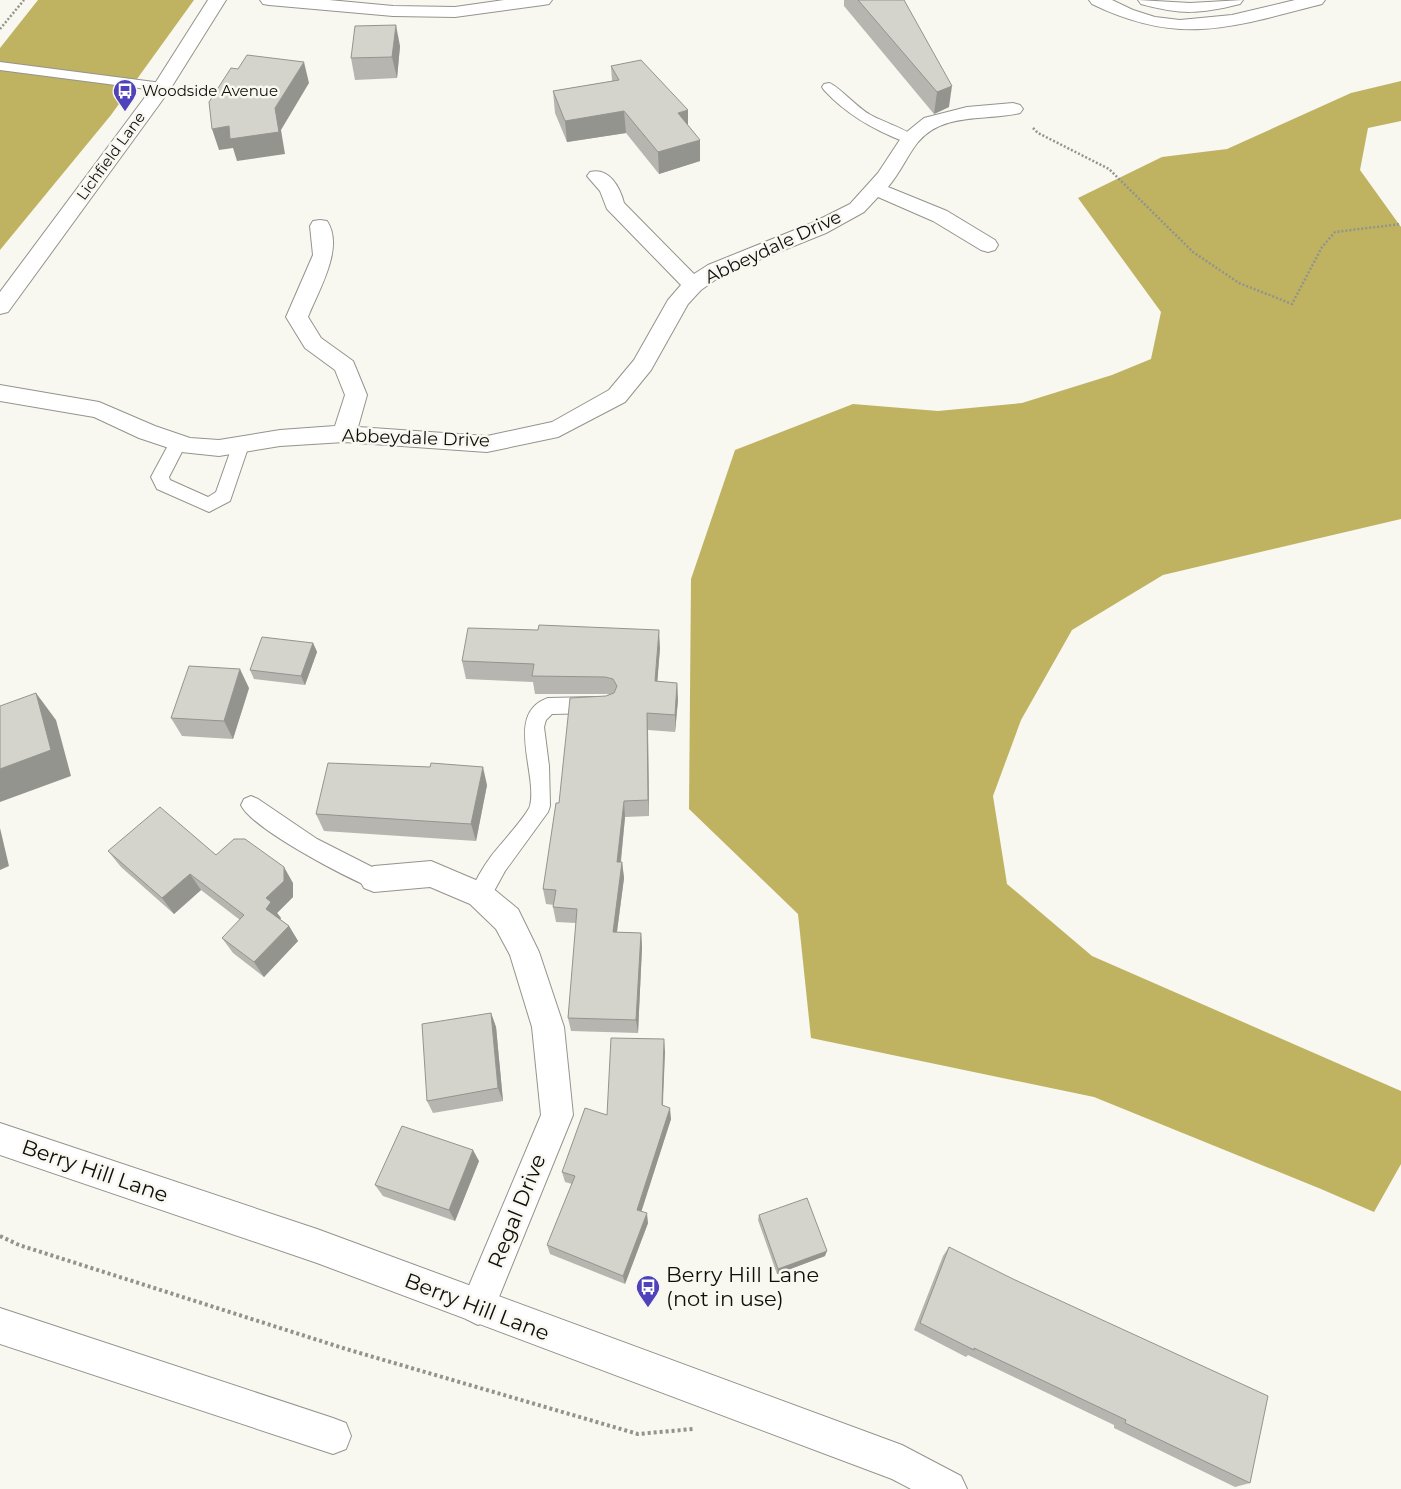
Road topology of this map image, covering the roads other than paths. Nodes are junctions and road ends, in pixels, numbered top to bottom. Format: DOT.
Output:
graph roads {
  1 [pos="216,0"];
  2 [pos="269,0"];
  3 [pos="543,0"];
  4 [pos="1098,0"];
  5 [pos="1147,0"];
  6 [pos="1234,0"];
  7 [pos="1316,0"];
  8 [pos="0,66"];
  9 [pos="162,87"];
  10 [pos="829,87"];
  11 [pos="1013,109"];
  12 [pos="910,140"];
  13 [pos="597,176"];
  14 [pos="876,189"];
  15 [pos="320,226"];
  16 [pos="988,245"];
  17 [pos="693,285"];
  18 [pos="2,303"];
  19 [pos="0,393"];
  20 [pos="344,434"];
  21 [pos="178,442"];
  22 [pos="240,445"];
  23 [pos="607,704"];
  24 [pos="251,805"];
  25 [pos="374,879"];
  26 [pos="480,895"];
  27 [pos="0,1139"];
  28 [pos="478,1308"];
  29 [pos="0,1326"];
  30 [pos="333,1436"];
  31 [pos="948,1489"];
  1 -- 9 [label="street, Lichfield Lane"];
  2 -- 3 [label="street"];
  4 -- 7 [label="street"];
  5 -- 6 [label="street"];
  8 -- 9 [label="lane"];
  9 -- 18 [label="street, Lichfield Lane"];
  10 -- 12 [label="lane"];
  11 -- 12 [label="street, Abbeydale Drive"];
  12 -- 14 [label="street, Abbeydale Drive"];
  13 -- 17 [label="street"];
  14 -- 16 [label="street"];
  14 -- 17 [label="street, Abbeydale Drive"];
  15 -- 20 [label="street"];
  17 -- 20 [label="street, Abbeydale Drive"];
  19 -- 21 [label="street, Abbeydale Drive"];
  20 -- 22 [label="street, Abbeydale Drive"];
  21 -- 22 [label="street, Abbeydale Drive"];
  21 -- 22 [label="lane"];
  23 -- 26 [label="lane"];
  24 -- 25 [label="lane"];
  25 -- 26 [label="street"];
  26 -- 28 [label="street, Regal Drive"];
  27 -- 28 [label="street, Berry Hill Lane"];
  28 -- 31 [label="street, Berry Hill Lane"];
  29 -- 30 [label="street"];
}
